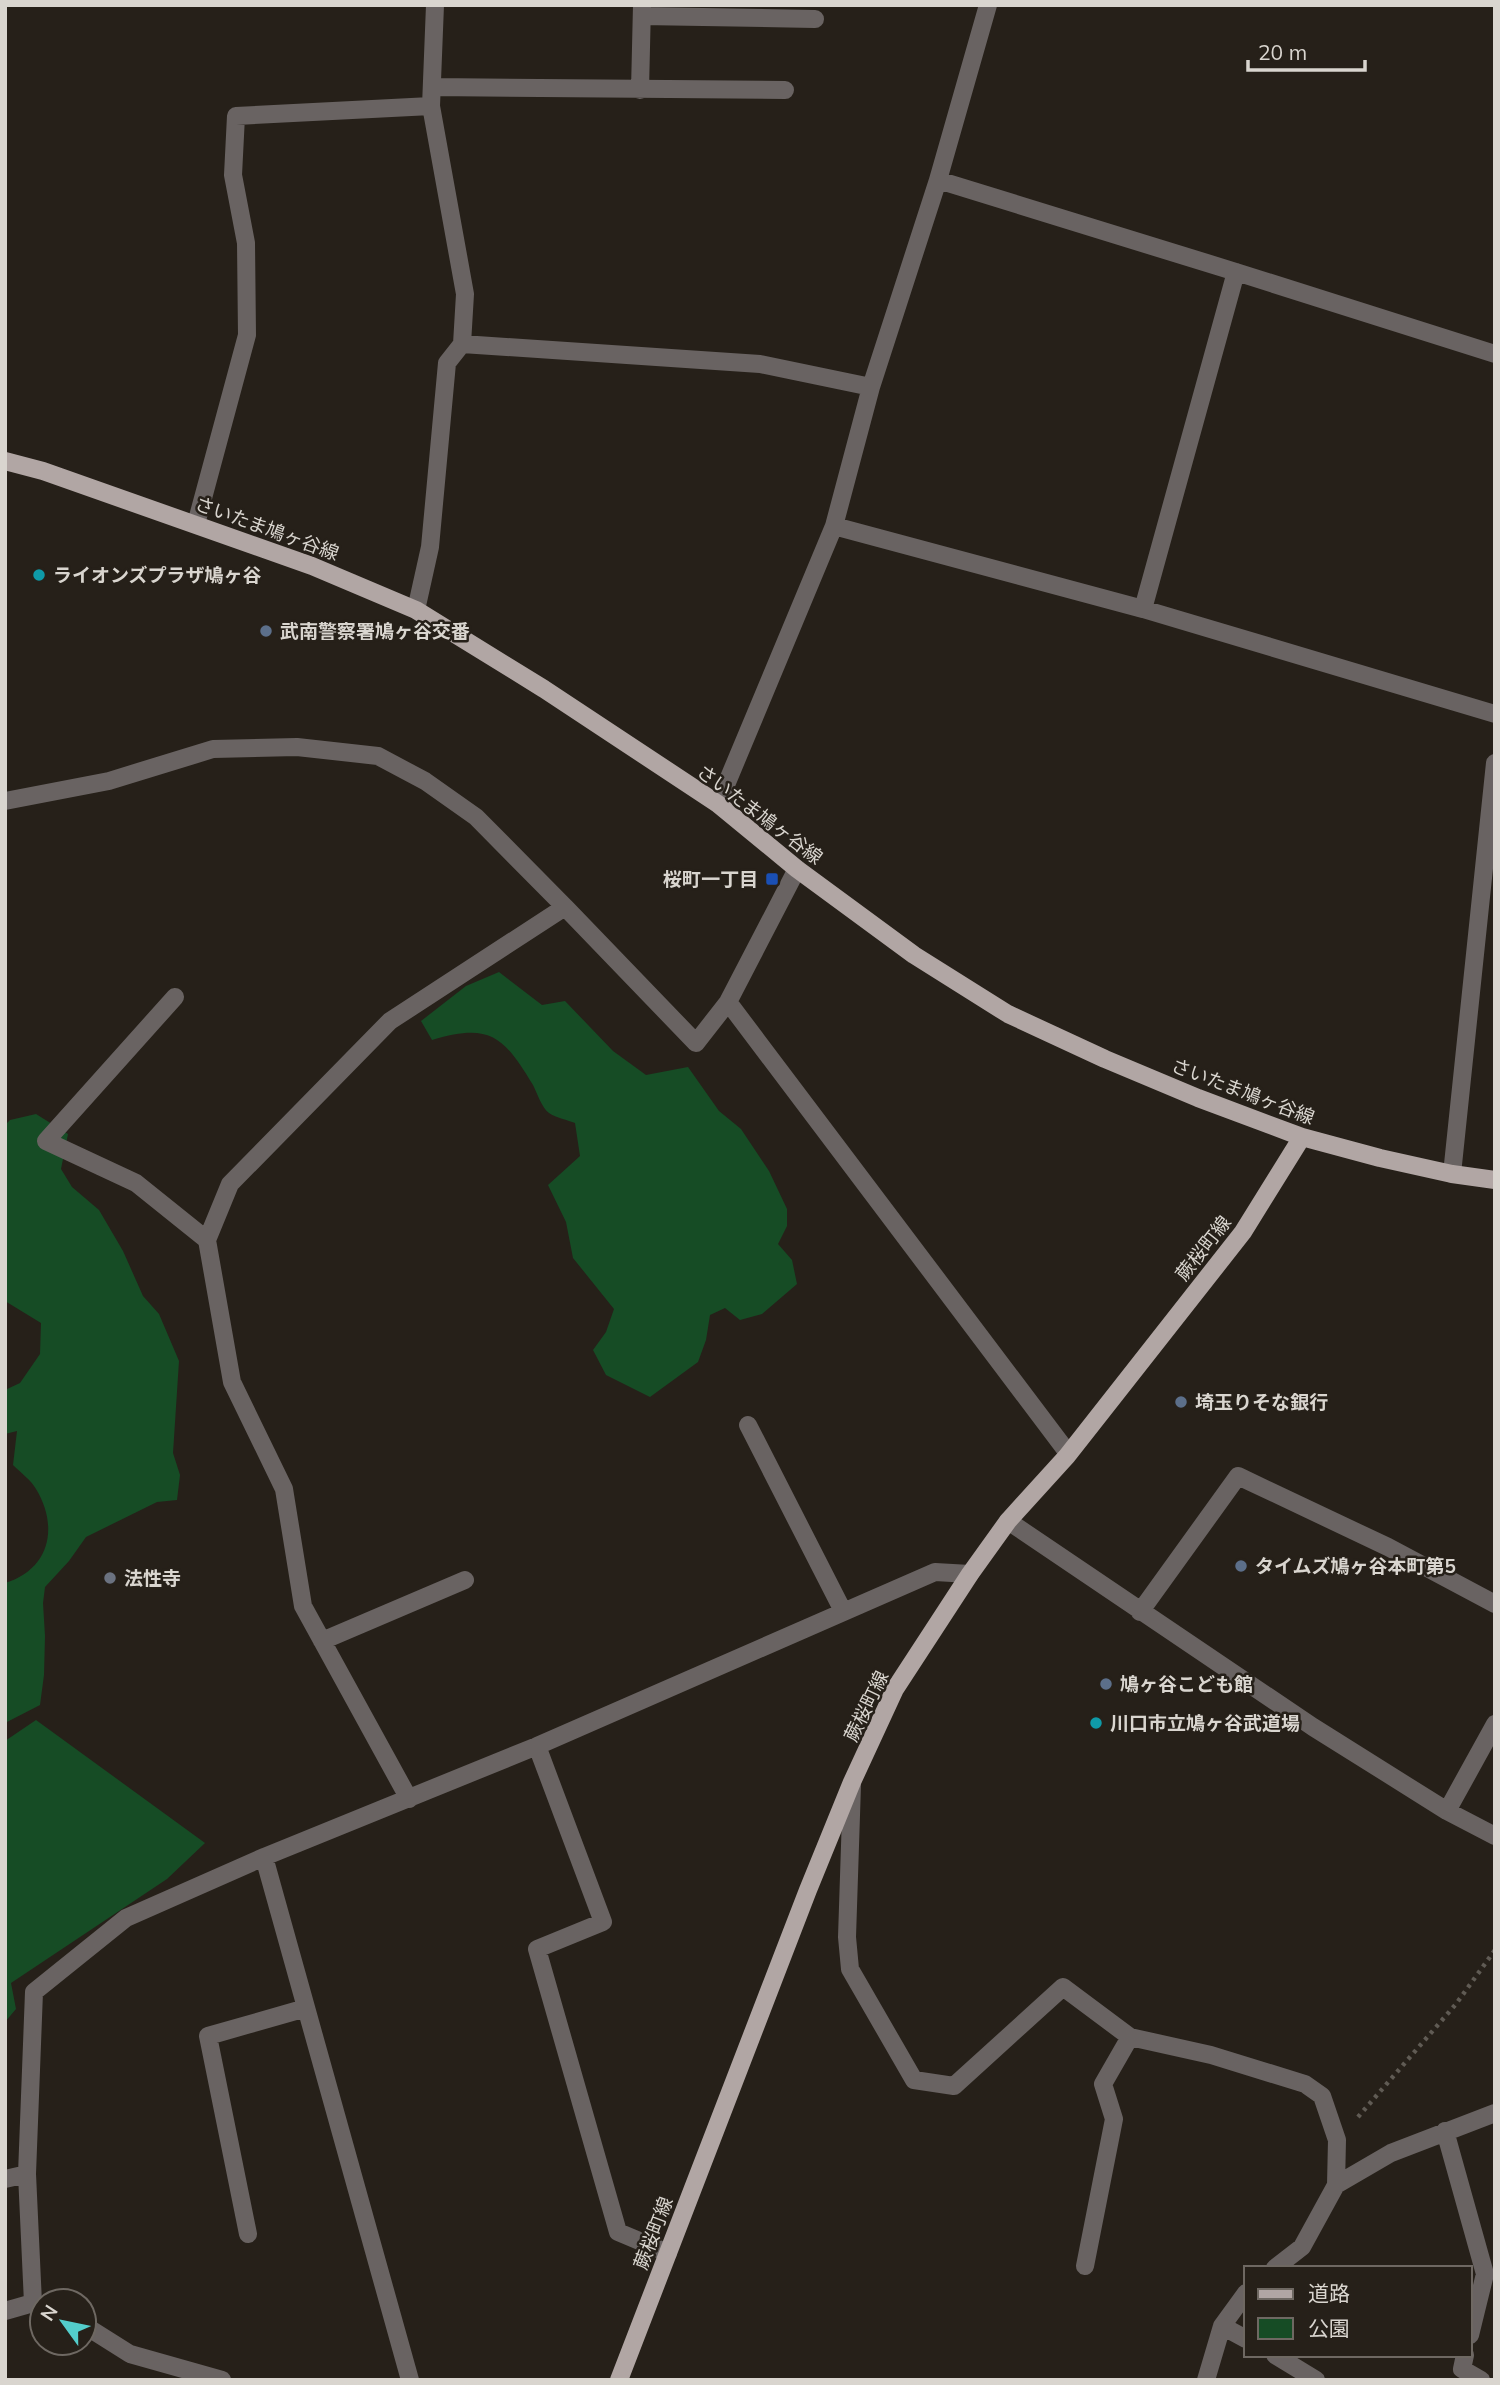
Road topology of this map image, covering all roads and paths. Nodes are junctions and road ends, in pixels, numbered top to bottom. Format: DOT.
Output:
graph roads {
  1 [pos="435,5"];
  2 [pos="988,5"];
  3 [pos="642,11"];
  4 [pos="815,19"];
  5 [pos="432,86"];
  6 [pos="640,90"];
  7 [pos="785,90"];
  8 [pos="431,106"];
  9 [pos="938,180"];
  10 [pos="1236,272"];
  11 [pos="462,344"];
  12 [pos="1495,355"];
  13 [pos="872,387"];
  14 [pos="5,461"];
  15 [pos="196,524"];
  16 [pos="834,526"];
  17 [pos="1143,608"];
  18 [pos="416,610"];
  19 [pos="1495,714"];
  20 [pos="1495,763"];
  21 [pos="5,801"];
  22 [pos="718,804"];
  23 [pos="797,869"];
  24 [pos="565,907"];
  25 [pos="175,998"];
  26 [pos="728,1002"];
  27 [pos="1302,1137"];
  28 [pos="1452,1174"];
  29 [pos="1495,1180"];
  30 [pos="207,1240"];
  31 [pos="748,1425"];
  32 [pos="1068,1453"];
  33 [pos="1007,1521"];
  34 [pos="970,1574"];
  35 [pos="465,1580"];
  36 [pos="1495,1604"];
  37 [pos="843,1611"];
  38 [pos="1140,1612"];
  39 [pos="322,1641"];
  40 [pos="1495,1724"];
  41 [pos="537,1746"];
  42 [pos="852,1782"];
  43 [pos="409,1799"];
  44 [pos="1447,1811"];
  45 [pos="1495,1836"];
  46 [pos="264,1857"];
  47 [pos="1495,1950"];
  48 [pos="306,2008"];
  49 [pos="1130,2038"];
  50 [pos="1495,2113"];
  51 [pos="1445,2131"];
  52 [pos="1337,2140"];
  53 [pos="27,2174"];
  54 [pos="5,2179"];
  55 [pos="1336,2185"];
  56 [pos="248,2234"];
  57 [pos="667,2253"];
  58 [pos="1085,2266"];
  59 [pos="1277,2266"];
  60 [pos="36,2287"];
  61 [pos="1244,2296"];
  62 [pos="28,2306"];
  63 [pos="5,2311"];
  64 [pos="1222,2326"];
  65 [pos="1472,2326"];
  66 [pos="98,2334"];
  67 [pos="1244,2338"];
  68 [pos="1278,2357"];
  69 [pos="1464,2357"];
  70 [pos="222,2380"];
  71 [pos="410,2380"];
  72 [pos="619,2380"];
  73 [pos="1206,2380"];
  74 [pos="1316,2380"];
  75 [pos="1481,2380"];
  1 -- 5 [label="street"];
  2 -- 9 [label="street"];
  3 -- 4 [label="street"];
  3 -- 6 [label="street"];
  5 -- 6 [label="street"];
  5 -- 8 [label="street"];
  6 -- 7 [label="street"];
  8 -- 11 [label="street"];
  8 -- 15 [label="street"];
  9 -- 10 [label="street"];
  9 -- 13 [label="street"];
  10 -- 12 [label="street"];
  10 -- 17 [label="street"];
  11 -- 13 [label="street"];
  11 -- 18 [label="street"];
  13 -- 16 [label="street"];
  14 -- 15 [label="main road, さいたま鳩ヶ谷線"];
  15 -- 18 [label="main road, さいたま鳩ヶ谷線"];
  16 -- 17 [label="street"];
  16 -- 22 [label="street"];
  17 -- 19 [label="street"];
  18 -- 22 [label="main road, さいたま鳩ヶ谷線"];
  20 -- 28 [label="street"];
  21 -- 24 [label="street"];
  22 -- 23 [label="main road, さいたま鳩ヶ谷線"];
  23 -- 26 [label="street"];
  23 -- 27 [label="main road, さいたま鳩ヶ谷線"];
  24 -- 26 [label="street"];
  24 -- 30 [label="street"];
  25 -- 30 [label="street"];
  26 -- 32 [label="street"];
  27 -- 28 [label="main road, さいたま鳩ヶ谷線"];
  27 -- 32 [label="main road, 蕨桜町線"];
  28 -- 29 [label="main road, さいたま鳩ヶ谷線"];
  30 -- 39 [label="street"];
  31 -- 37 [label="street"];
  32 -- 33 [label="main road, 蕨桜町線"];
  33 -- 34 [label="main road, 蕨桜町線"];
  33 -- 38 [label="street"];
  34 -- 37 [label="street"];
  34 -- 42 [label="main road, 蕨桜町線"];
  35 -- 39 [label="street"];
  36 -- 38 [label="street"];
  37 -- 41 [label="street"];
  38 -- 44 [label="street"];
  39 -- 43 [label="street"];
  40 -- 44 [label="street"];
  41 -- 43 [label="street"];
  41 -- 57 [label="street"];
  42 -- 49 [label="street"];
  42 -- 57 [label="main road, 蕨桜町線"];
  43 -- 46 [label="street"];
  44 -- 45 [label="street"];
  46 -- 48 [label="street"];
  46 -- 53 [label="street"];
  47 -- 52 [label="path"];
  48 -- 56 [label="street"];
  48 -- 71 [label="street"];
  49 -- 52 [label="street"];
  49 -- 58 [label="street"];
  50 -- 51 [label="street"];
  51 -- 55 [label="street"];
  51 -- 65 [label="street"];
  52 -- 55 [label="street"];
  53 -- 54 [label="street"];
  53 -- 60 [label="street"];
  55 -- 59 [label="street"];
  57 -- 72 [label="main road, 蕨桜町線"];
  61 -- 64 [label="street"];
  62 -- 63 [label="street"];
  64 -- 67 [label="street"];
  64 -- 73 [label="street"];
  66 -- 70 [label="street"];
  68 -- 74 [label="street"];
  69 -- 75 [label="street"];
}
